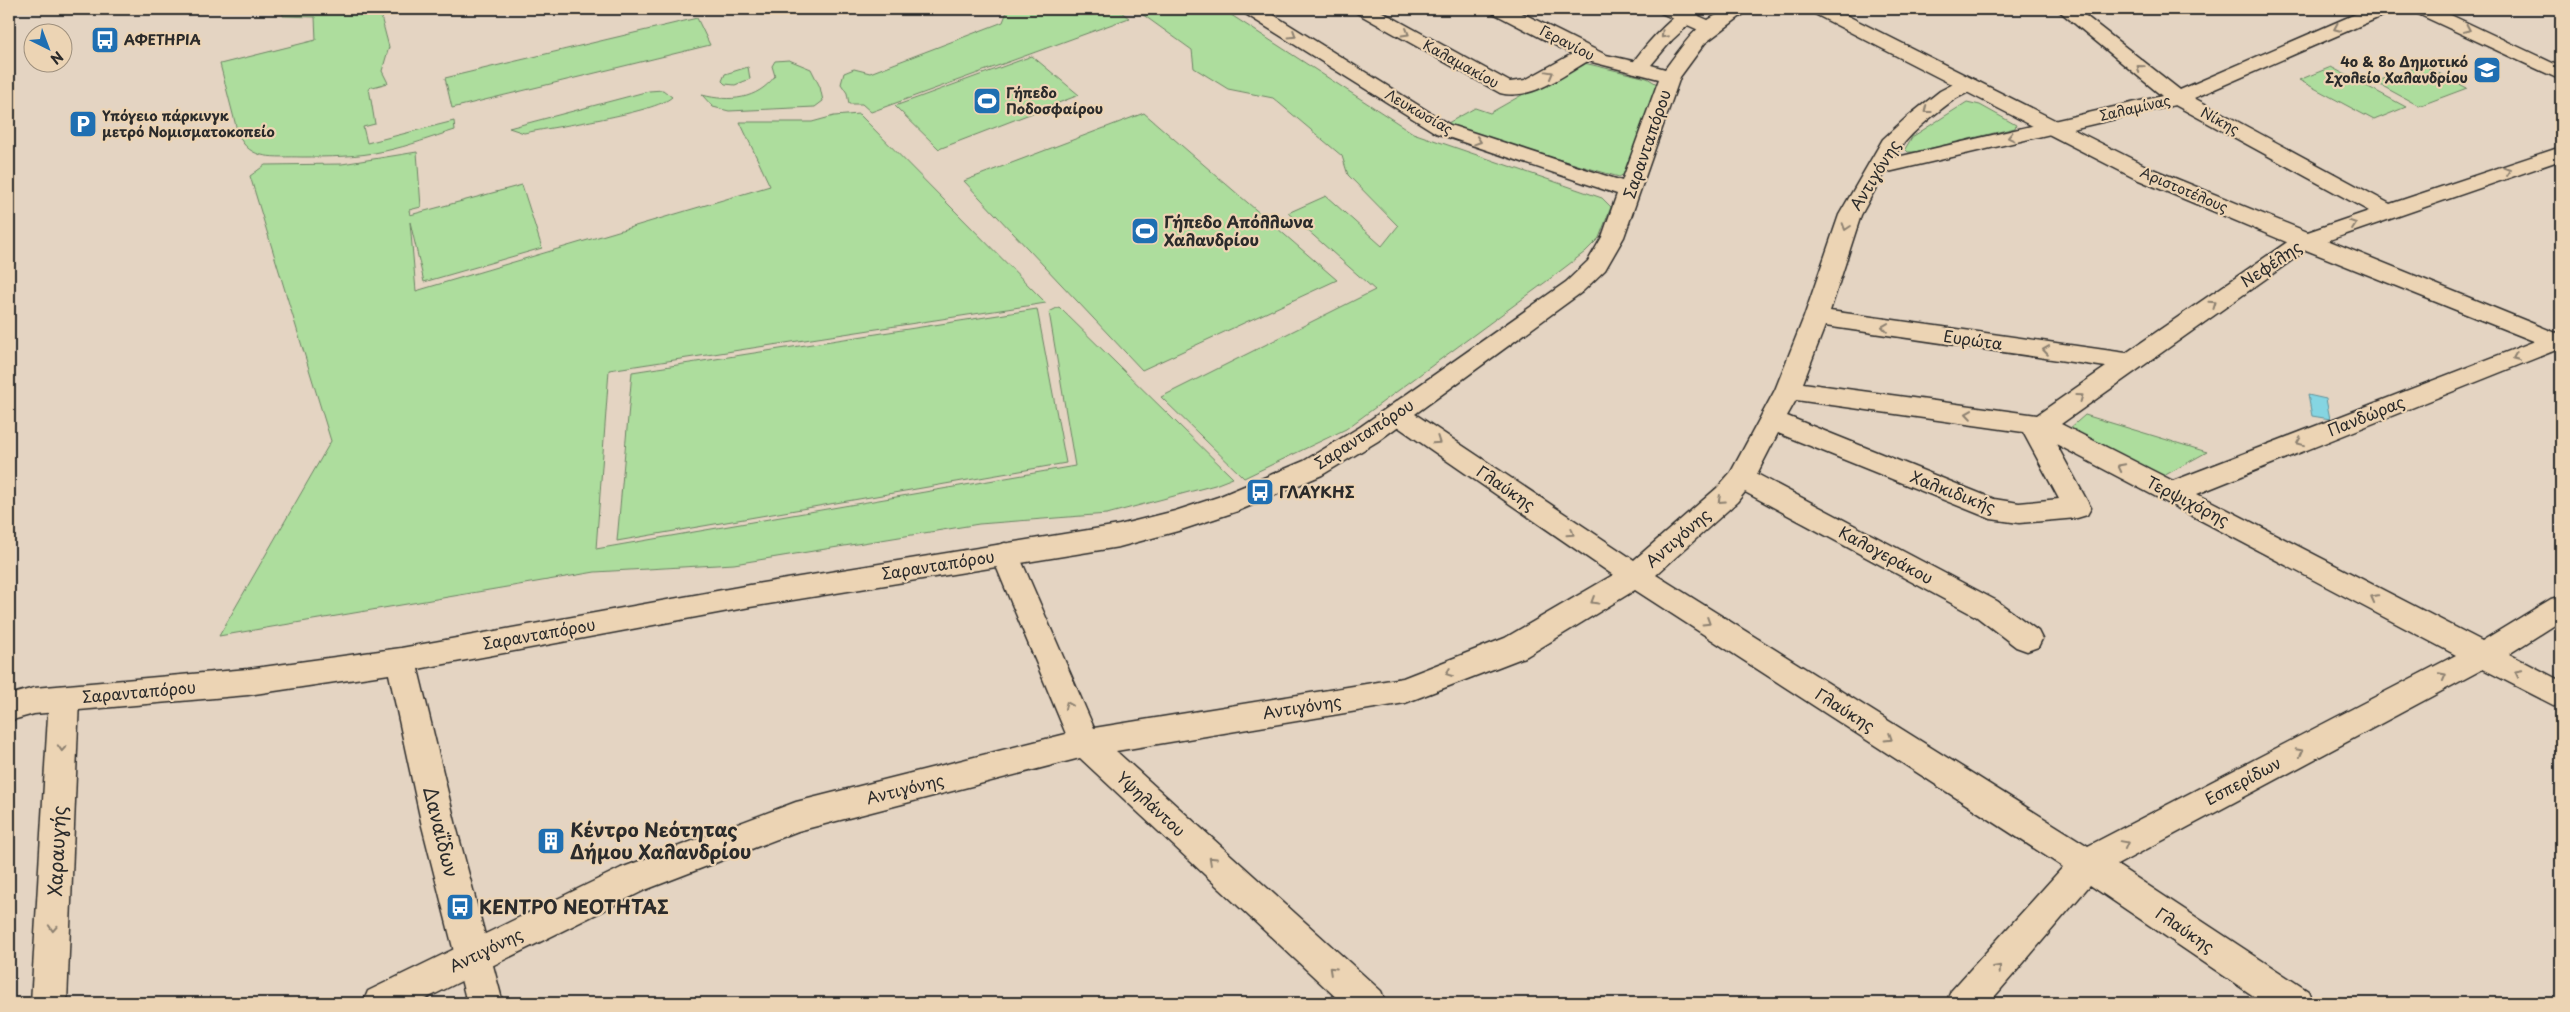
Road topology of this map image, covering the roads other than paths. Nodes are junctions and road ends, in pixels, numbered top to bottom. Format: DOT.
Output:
graph roads {
  1 [pos="1251,9"];
  2 [pos="1364,9"];
  3 [pos="1500,9"];
  4 [pos="1741,9"];
  5 [pos="1820,9"];
  6 [pos="2066,9"];
  7 [pos="2382,9"];
  8 [pos="2423,9"];
  9 [pos="1683,11"];
  10 [pos="1710,28"];
  11 [pos="1588,53"];
  12 [pos="1639,68"];
  13 [pos="2561,74"];
  14 [pos="1670,76"];
  15 [pos="1968,84"];
  16 [pos="2178,98"];
  17 [pos="2050,128"];
  18 [pos="2561,153"];
  19 [pos="1876,168"];
  20 [pos="1630,191"];
  21 [pos="2388,212"];
  22 [pos="2304,241"];
  23 [pos="1816,317"];
  24 [pos="2559,341"];
  25 [pos="2129,362"];
  26 [pos="1788,390"];
  27 [pos="1397,414"];
  28 [pos="1772,420"];
  29 [pos="2036,424"];
  30 [pos="1741,478"];
  31 [pos="2172,493"];
  32 [pos="1005,554"];
  33 [pos="1635,576"];
  34 [pos="2561,607"];
  35 [pos="2027,639"];
  36 [pos="2483,655"];
  37 [pos="401,660"];
  38 [pos="2561,696"];
  39 [pos="64,699"];
  40 [pos="9,708"];
  41 [pos="1084,743"];
  42 [pos="2087,864"];
  43 [pos="473,956"];
  44 [pos="49,1003"];
  45 [pos="381,1003"];
  46 [pos="485,1003"];
  47 [pos="1368,1003"];
  48 [pos="1964,1003"];
  49 [pos="2295,1003"];
  1 -- 20 [label="street, Λευκωσίας, one-way"];
  2 -- 11 [label="street, Καλαμακίου, one-way"];
  3 -- 11 [label="street, Γερανίου"];
  4 -- 10 [label="street, Σαρανταπόρου"];
  5 -- 15 [label="street, Αριστοτέλους"];
  16 -- 6 [label="street, Νίκης, one-way"];
  7 -- 16 [label="street, Σαλαμίνας, one-way"];
  8 -- 13 [label="street, one-way"];
  9 -- 10 [label="street"];
  9 -- 12 [label="street, one-way"];
  10 -- 14 [label="street, Σαρανταπόρου"];
  11 -- 12 [label="street, Γερανίου"];
  12 -- 14 [label="street, Σαρανταπόρου"];
  14 -- 20 [label="street, Σαρανταπόρου"];
  15 -- 17 [label="street, Αριστοτέλους"];
  15 -- 19 [label="street, Αντιγόνης, one-way"];
  16 -- 17 [label="street, Σαλαμίνας"];
  16 -- 21 [label="street, Νίκης"];
  17 -- 19 [label="street, Σαλαμίνας, one-way"];
  17 -- 22 [label="street, Αριστοτέλους"];
  21 -- 18 [label="street, Νεφέλης, one-way"];
  19 -- 23 [label="street, Αντιγόνης, one-way"];
  20 -- 27 [label="street, Σαρανταπόρου"];
  22 -- 21 [label="street, Νεφέλης, one-way"];
  22 -- 24 [label="street, Αριστοτέλους"];
  25 -- 22 [label="street, Νεφέλης, one-way"];
  25 -- 23 [label="street, Ευρώτα, one-way"];
  23 -- 26 [label="street, Αντιγόνης"];
  24 -- 31 [label="street, Πανδώρας, one-way"];
  29 -- 25 [label="street, Νεφέλης, one-way"];
  26 -- 28 [label="street, Αντιγόνης"];
  29 -- 26 [label="street, Τερψιχόρης, one-way"];
  27 -- 32 [label="street, Σαρανταπόρου"];
  27 -- 33 [label="street, Γλαύκης, one-way"];
  28 -- 29 [label="street, Χαλκιδικής"];
  28 -- 30 [label="street, Αντιγόνης"];
  31 -- 29 [label="street, Τερψιχόρης, one-way"];
  30 -- 33 [label="street, Αντιγόνης, one-way"];
  30 -- 35 [label="street, Καλογεράκου"];
  36 -- 31 [label="street, Τερψιχόρης, one-way"];
  32 -- 37 [label="street, Σαρανταπόρου"];
  41 -- 32 [label="street, Υψηλάντου, one-way"];
  33 -- 41 [label="street, Αντιγόνης, one-way"];
  33 -- 42 [label="street, Γλαύκης, one-way"];
  34 -- 36 [label="street, Εσπερίδων"];
  38 -- 36 [label="street, Τερψιχόρης, one-way"];
  42 -- 36 [label="street, Εσπερίδων, one-way"];
  37 -- 39 [label="street, Σαρανταπόρου"];
  37 -- 43 [label="street, Δαναΐδων"];
  39 -- 40 [label="street, Σαρανταπόρου"];
  39 -- 44 [label="street, Χαραυγής, one-way"];
  41 -- 43 [label="street, Αντιγόνης"];
  47 -- 41 [label="street, Υψηλάντου, one-way"];
  48 -- 42 [label="street, Εσπερίδων, one-way"];
  42 -- 49 [label="street, Γλαύκης"];
  43 -- 45 [label="street, Αντιγόνης"];
  43 -- 46 [label="street, Δαναΐδων"];
}
